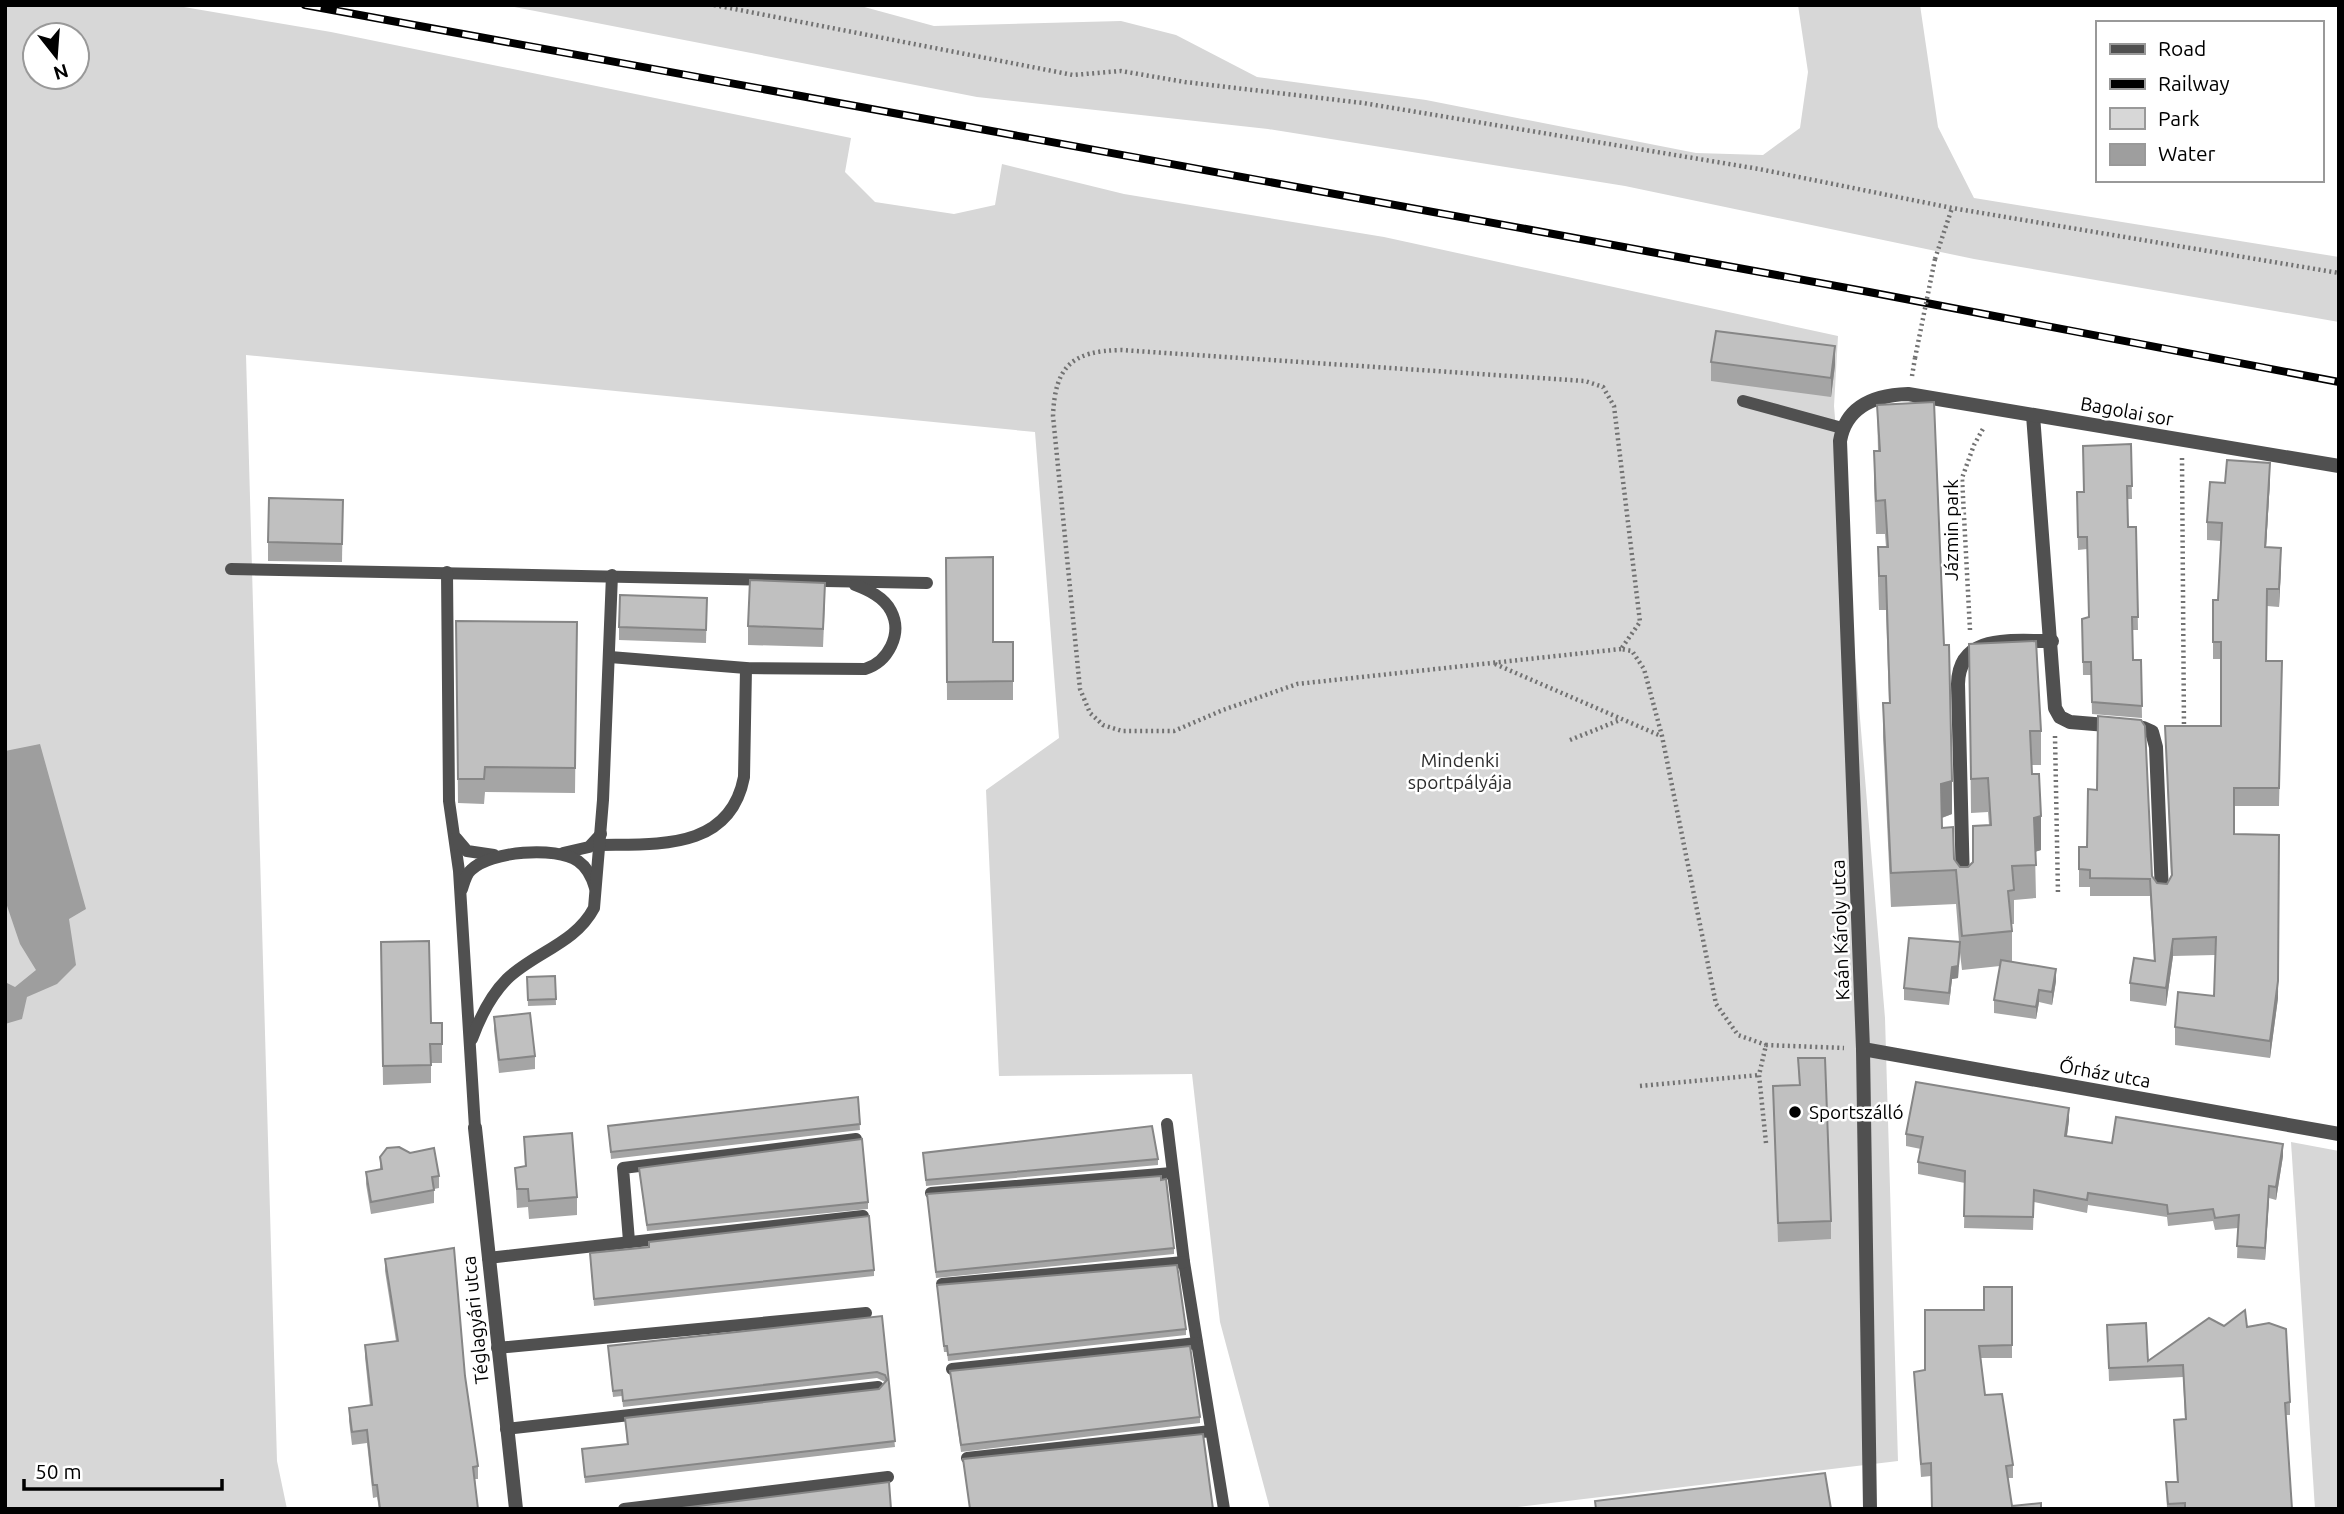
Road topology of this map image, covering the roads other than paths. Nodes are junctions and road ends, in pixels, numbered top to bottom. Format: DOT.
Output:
graph roads {
  1 [pos="1743,401"];
  2 [pos="2034,415"];
  3 [pos="1842,428"];
  4 [pos="2339,466"];
  5 [pos="231,569"];
  6 [pos="447,572"];
  7 [pos="612,575"];
  8 [pos="845,581"];
  9 [pos="927,583"];
  10 [pos="2052,641"];
  11 [pos="610,657"];
  12 [pos="746,668"];
  13 [pos="453,833"];
  14 [pos="601,839"];
  15 [pos="557,853"];
  16 [pos="501,855"];
  17 [pos="461,892"];
  18 [pos="1964,892"];
  19 [pos="2162,893"];
  20 [pos="597,895"];
  21 [pos="470,1043"];
  22 [pos="1863,1049"];
  23 [pos="1167,1124"];
  24 [pos="475,1128"];
  25 [pos="2339,1134"];
  26 [pos="856,1139"];
  27 [pos="1172,1173"];
  28 [pos="931,1194"];
  29 [pos="863,1216"];
  30 [pos="629,1241"];
  31 [pos="488,1258"];
  32 [pos="1184,1262"];
  33 [pos="942,1283"];
  34 [pos="866,1313"];
  35 [pos="1197,1343"];
  36 [pos="497,1348"];
  37 [pos="953,1369"];
  38 [pos="878,1387"];
  39 [pos="506,1429"];
  40 [pos="1211,1430"];
  41 [pos="967,1458"];
  42 [pos="888,1477"];
  43 [pos="516,1509"];
  44 [pos="624,1509"];
  45 [pos="1224,1509"];
  46 [pos="1870,1509"];
  1 -- 3 [label="lane"];
  2 -- 3 [label="street, Bagolai sor"];
  2 -- 4 [label="street, Bagolai sor"];
  2 -- 10 [label="street"];
  3 -- 22 [label="street, Kaán Károly utca"];
  5 -- 6 [label="lane"];
  6 -- 7 [label="lane"];
  6 -- 13 [label="lane"];
  7 -- 8 [label="lane"];
  7 -- 11 [label="lane"];
  8 -- 9 [label="lane"];
  8 -- 12 [label="lane"];
  10 -- 18 [label="street"];
  10 -- 19 [label="street"];
  11 -- 12 [label="lane"];
  11 -- 14 [label="lane"];
  12 -- 14 [label="lane"];
  13 -- 16 [label="lane"];
  13 -- 17 [label="lane"];
  14 -- 15 [label="lane"];
  14 -- 20 [label="lane"];
  15 -- 16 [label="lane"];
  15 -- 20 [label="lane"];
  16 -- 17 [label="lane"];
  17 -- 21 [label="lane"];
  20 -- 21 [label="lane"];
  21 -- 24 [label="lane"];
  22 -- 25 [label="street, Őrház utca"];
  22 -- 46 [label="street, Kaán Károly utca"];
  23 -- 27 [label="lane"];
  24 -- 31 [label="street, Téglagyári utca"];
  26 -- 30 [label="lane"];
  27 -- 28 [label="lane"];
  27 -- 32 [label="lane"];
  29 -- 30 [label="lane"];
  30 -- 31 [label="lane"];
  31 -- 36 [label="street, Téglagyári utca"];
  32 -- 33 [label="lane"];
  32 -- 35 [label="lane"];
  34 -- 36 [label="lane"];
  35 -- 37 [label="lane"];
  35 -- 40 [label="lane"];
  36 -- 39 [label="street, Téglagyári utca"];
  38 -- 39 [label="lane"];
  39 -- 43 [label="street, Téglagyári utca"];
  40 -- 41 [label="lane"];
  40 -- 45 [label="lane"];
  42 -- 44 [label="lane"];
}
